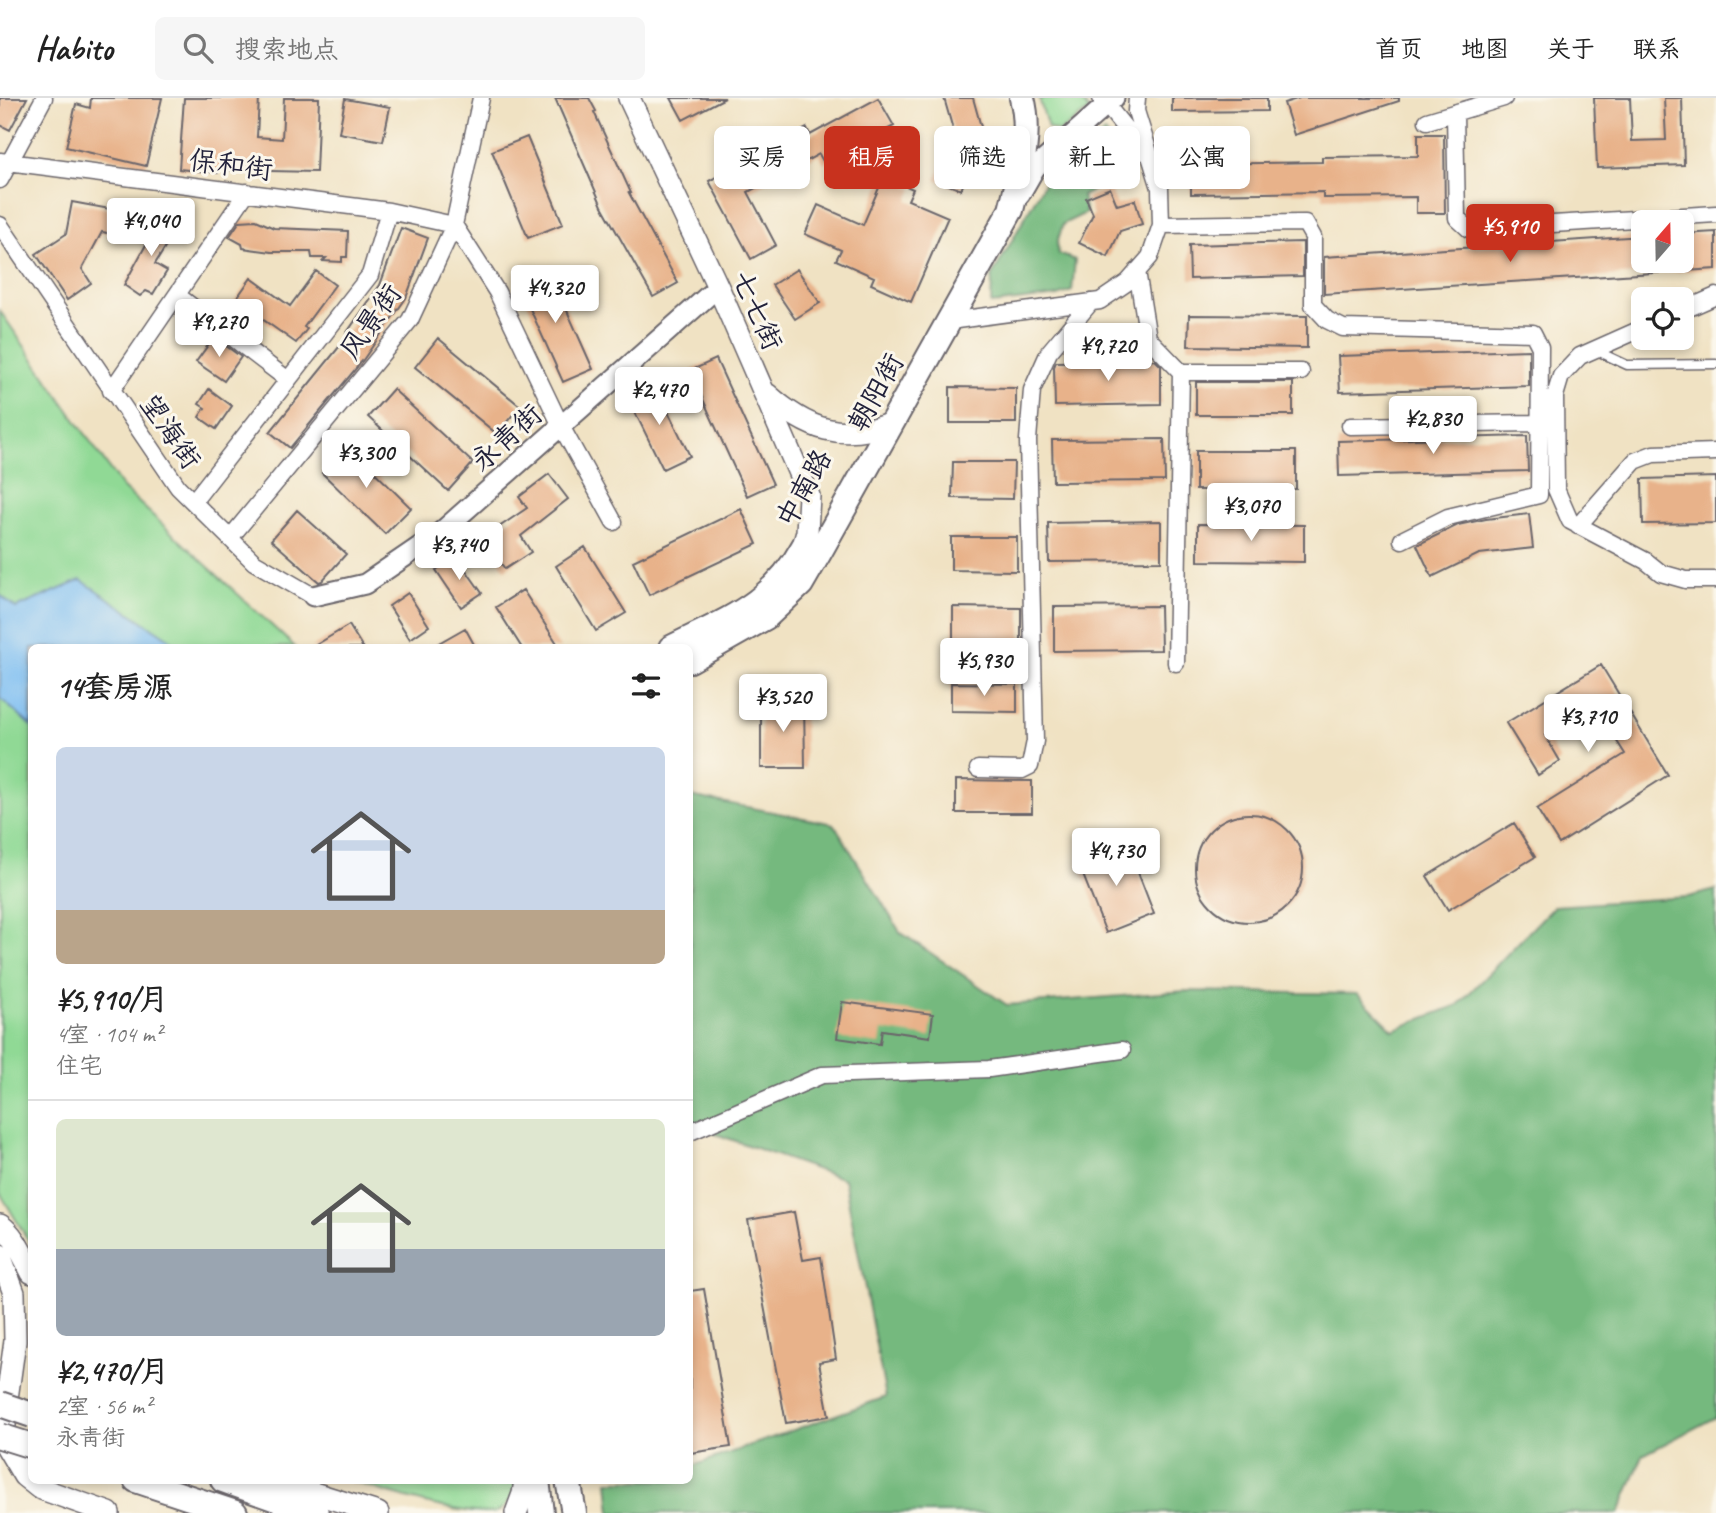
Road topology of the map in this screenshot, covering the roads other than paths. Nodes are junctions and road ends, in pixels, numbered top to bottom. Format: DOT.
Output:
graph roads {
  1 [pos="44,98"];
  2 [pos="481,98"];
  3 [pos="629,98"];
  4 [pos="1021,98"];
  5 [pos="1137,98"];
  6 [pos="1504,98"];
  7 [pos="1108,100"];
  8 [pos="1455,113"];
  9 [pos="1427,121"];
  10 [pos="1149,160"];
  11 [pos="5,162"];
  12 [pos="0,180"];
  13 [pos="247,192"];
  14 [pos="1011,210"];
  15 [pos="389,211"];
  16 [pos="1716,214"];
  17 [pos="0,225"];
  18 [pos="454,225"];
  19 [pos="1161,225"];
  20 [pos="1137,271"];
  21 [pos="718,287"];
  22 [pos="177,295"];
  23 [pos="1716,296"];
  24 [pos="1091,302"];
  25 [pos="1694,306"];
  26 [pos="949,321"];
  27 [pos="1631,334"];
  28 [pos="1595,350"];
  29 [pos="1716,363"];
  30 [pos="1181,372"];
  31 [pos="1301,372"];
  32 [pos="288,380"];
  33 [pos="763,390"];
  34 [pos="111,391"];
  35 [pos="892,423"];
  36 [pos="1539,423"];
  37 [pos="561,426"];
  38 [pos="1350,426"];
  39 [pos="869,432"];
  40 [pos="1716,453"];
  41 [pos="193,502"];
  42 [pos="614,522"];
  43 [pos="1578,526"];
  44 [pos="230,538"];
  45 [pos="1402,540"];
  46 [pos="802,550"];
  47 [pos="1716,580"];
  48 [pos="313,596"];
  49 [pos="679,644"];
  50 [pos="693,658"];
  51 [pos="1176,663"];
  52 [pos="978,769"];
  53 [pos="1122,1050"];
  54 [pos="693,1131"];
  55 [pos="0,1225"];
  56 [pos="0,1255"];
  57 [pos="28,1265"];
  58 [pos="0,1404"];
  59 [pos="28,1414"];
  60 [pos="0,1436"];
  61 [pos="28,1445"];
  62 [pos="28,1479"];
  63 [pos="34,1484"];
  64 [pos="148,1484"];
  65 [pos="244,1484"];
  66 [pos="524,1484"];
  67 [pos="537,1484"];
  68 [pos="566,1484"];
  69 [pos="567,1484"];
  70 [pos="53,1488"];
  71 [pos="271,1489"];
  72 [pos="110,1513"];
  73 [pos="235,1513"];
  74 [pos="316,1513"];
  75 [pos="378,1513"];
  76 [pos="516,1513"];
  77 [pos="541,1513"];
  78 [pos="564,1513"];
  79 [pos="574,1513"];
  1 -- 11 [label="street"];
  2 -- 18 [label="street, 风景街"];
  3 -- 21 [label="main road, 七七街"];
  4 -- 14 [label="main road, 朝阳街"];
  5 -- 10 [label="street"];
  6 -- 8 [label="street"];
  7 -- 10 [label="street"];
  7 -- 14 [label="street"];
  8 -- 9 [label="street"];
  8 -- 16 [label="street"];
  10 -- 19 [label="street"];
  11 -- 12 [label="street"];
  11 -- 13 [label="street, 保和街"];
  13 -- 15 [label="street, 保和街"];
  13 -- 22 [label="street"];
  14 -- 26 [label="main road, 朝阳街"];
  14 -- 39 [label="main road, 中南路"];
  15 -- 18 [label="street, 保和街"];
  15 -- 32 [label="street"];
  17 -- 34 [label="street, 望海街"];
  18 -- 37 [label="street"];
  18 -- 44 [label="street, 风景街"];
  19 -- 20 [label="street"];
  19 -- 36 [label="street"];
  20 -- 24 [label="street"];
  20 -- 30 [label="street"];
  21 -- 33 [label="main road, 七七街"];
  21 -- 37 [label="street, 永青街"];
  22 -- 32 [label="street"];
  22 -- 34 [label="street"];
  23 -- 25 [label="street"];
  24 -- 26 [label="street"];
  24 -- 52 [label="street"];
  26 -- 35 [label="main road, 朝阳街"];
  27 -- 28 [label="street"];
  28 -- 29 [label="lane"];
  28 -- 43 [label="street"];
  30 -- 31 [label="street"];
  30 -- 51 [label="street"];
  32 -- 41 [label="street"];
  33 -- 39 [label="main road"];
  33 -- 46 [label="main road, 七七街"];
  34 -- 41 [label="street, 望海街"];
  35 -- 39 [label="main road"];
  35 -- 50 [label="main road, 朝阳街"];
  36 -- 38 [label="street"];
  36 -- 45 [label="street"];
  37 -- 42 [label="street"];
  37 -- 48 [label="street, 永青街"];
  39 -- 46 [label="main road, 中南路"];
  40 -- 43 [label="street"];
  41 -- 44 [label="street, 望海街"];
  43 -- 47 [label="street"];
  44 -- 48 [label="street, 望海街"];
  46 -- 49 [label="main road, 中南路"];
  53 -- 54 [label="street"];
  55 -- 57 [label="main road"];
  56 -- 62 [label="main road"];
  58 -- 59 [label="main road, bridge"];
  60 -- 61 [label="main road, bridge"];
  63 -- 70 [label="main road"];
  64 -- 73 [label="main road"];
  65 -- 71 [label="main road"];
  66 -- 76 [label="main road"];
  67 -- 77 [label="main road"];
  68 -- 78 [label="main road"];
  69 -- 79 [label="main road"];
  70 -- 72 [label="main road"];
  71 -- 74 [label="main road"];
  71 -- 75 [label="main road"];
}
